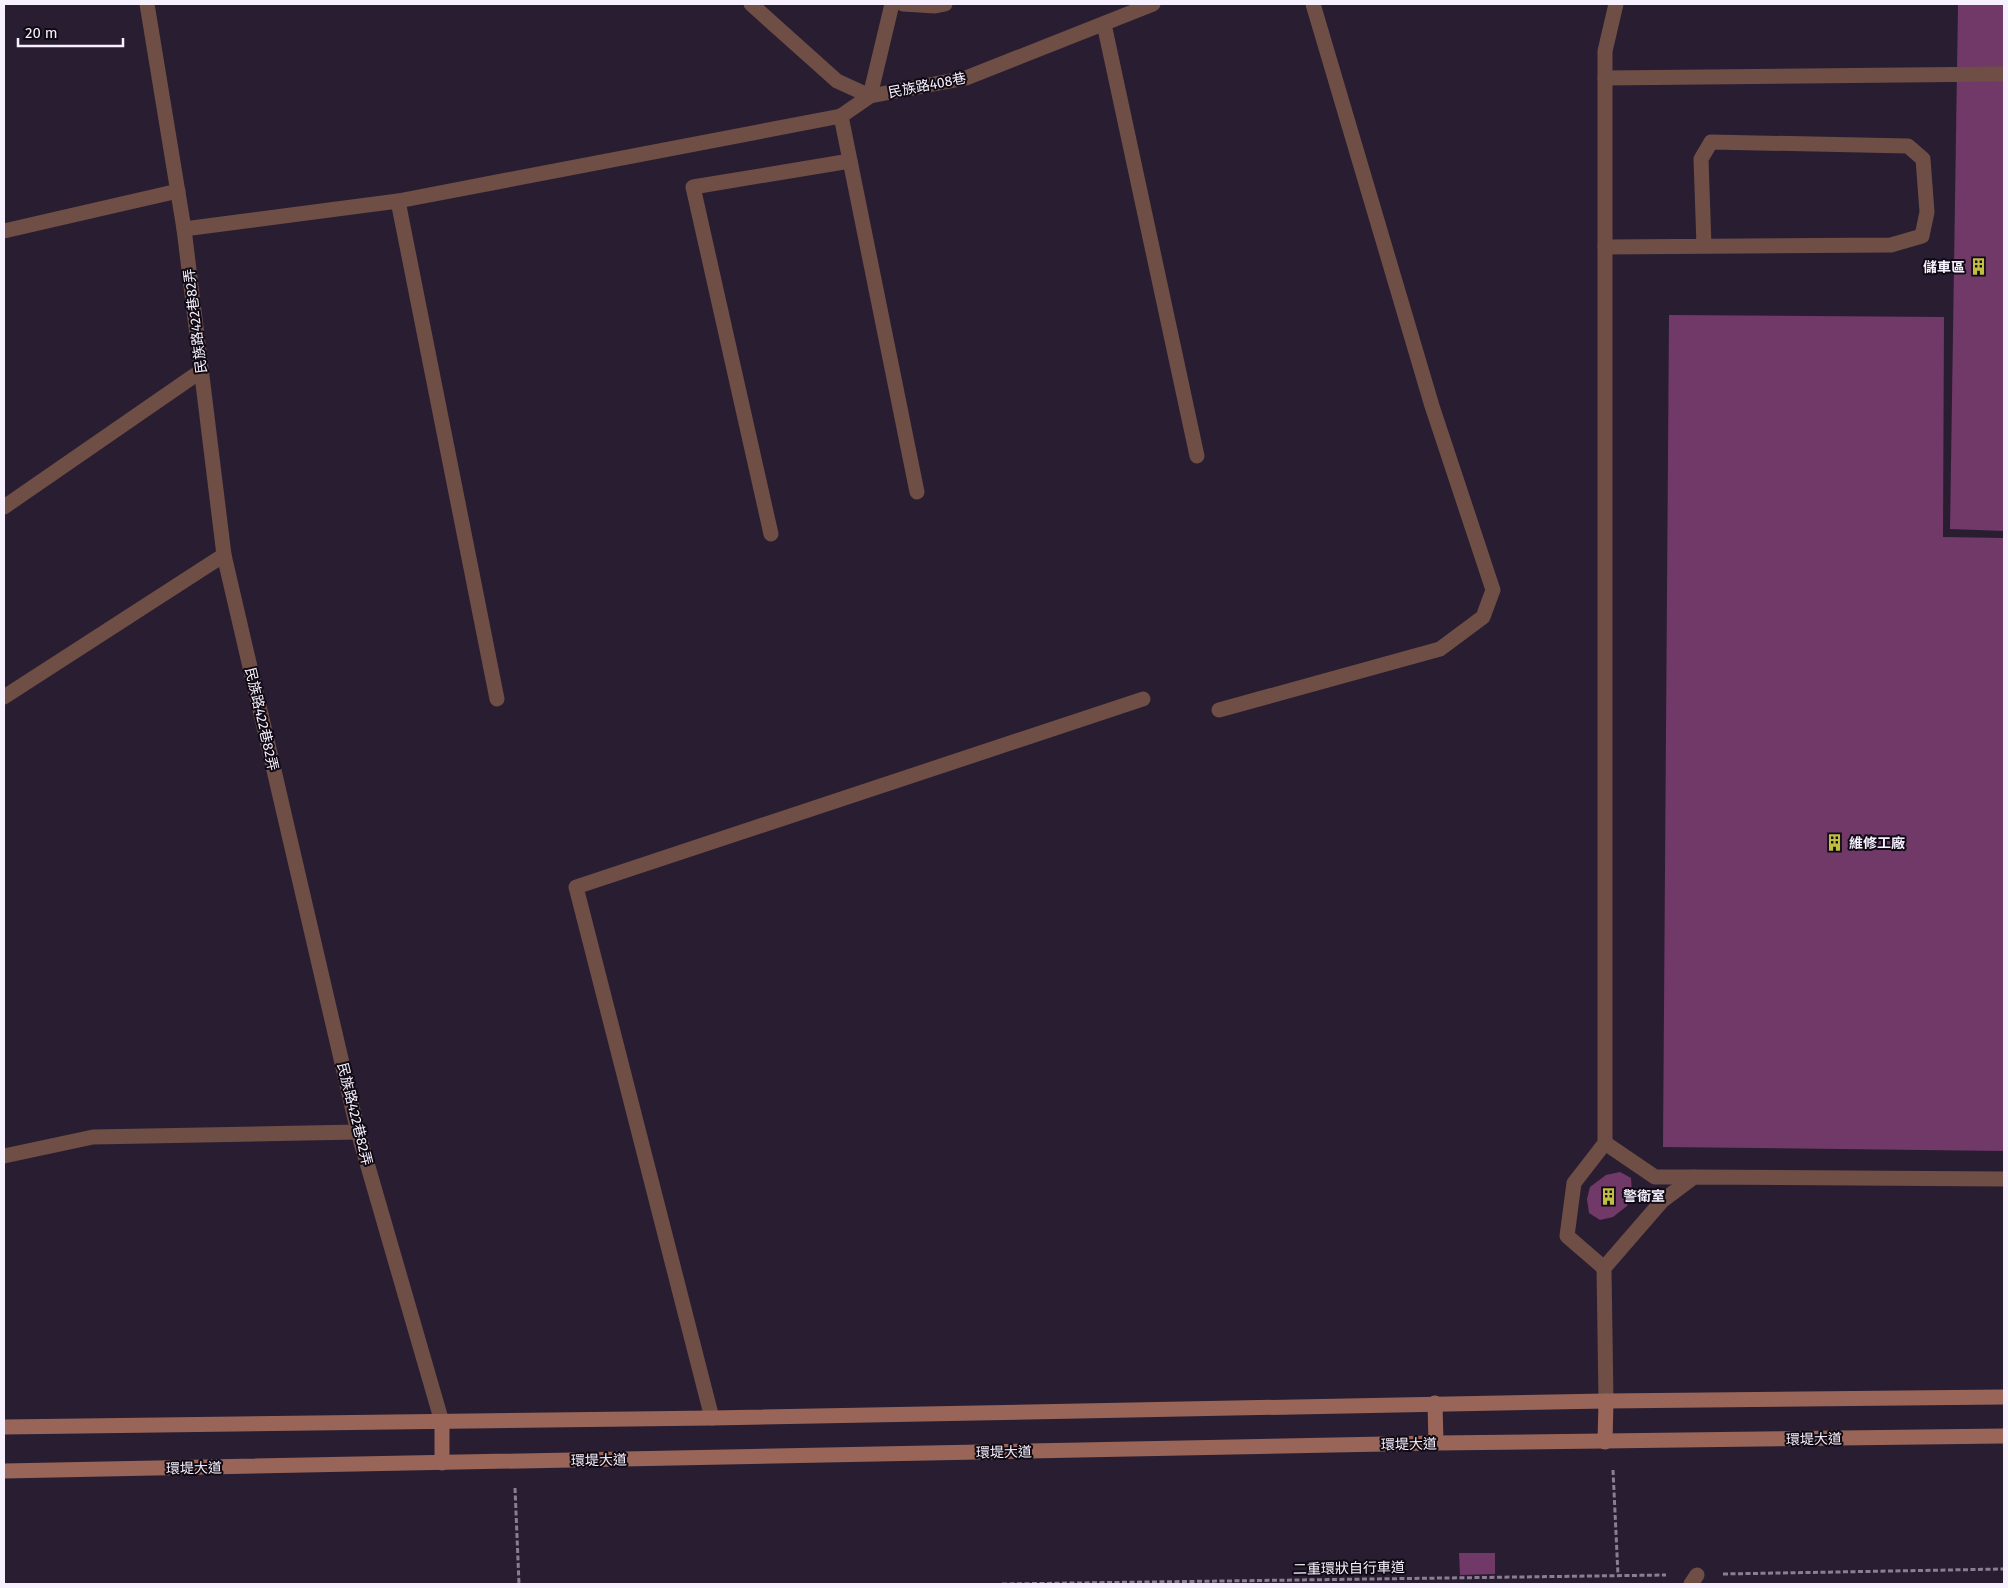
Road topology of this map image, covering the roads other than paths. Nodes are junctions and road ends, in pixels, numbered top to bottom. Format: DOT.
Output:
graph roads {
  1 [pos="147,4"];
  2 [pos="751,4"];
  3 [pos="892,4"];
  4 [pos="903,4"];
  5 [pos="945,4"];
  6 [pos="1153,4"];
  7 [pos="1313,4"];
  8 [pos="1616,4"];
  9 [pos="1104,24"];
  10 [pos="2004,74"];
  11 [pos="1605,78"];
  12 [pos="870,96"];
  13 [pos="841,116"];
  14 [pos="850,162"];
  15 [pos="178,190"];
  16 [pos="398,201"];
  17 [pos="184,229"];
  18 [pos="4,231"];
  19 [pos="1704,246"];
  20 [pos="1605,247"];
  21 [pos="201,371"];
  22 [pos="1197,456"];
  23 [pos="917,492"];
  24 [pos="4,506"];
  25 [pos="771,534"];
  26 [pos="224,555"];
  27 [pos="4,697"];
  28 [pos="497,699"];
  29 [pos="1143,699"];
  30 [pos="1219,710"];
  31 [pos="358,1132"];
  32 [pos="1605,1143"];
  33 [pos="4,1156"];
  34 [pos="1694,1177"];
  35 [pos="2004,1179"];
  36 [pos="1604,1268"];
  37 [pos="2004,1397"];
  38 [pos="1606,1401"];
  39 [pos="1435,1403"];
  40 [pos="712,1418"];
  41 [pos="442,1422"];
  42 [pos="4,1427"];
  43 [pos="2004,1436"];
  44 [pos="1605,1442"];
  45 [pos="1436,1443"];
  46 [pos="442,1463"];
  47 [pos="4,1471"];
  1 -- 15 [label="street, 民族路422巷82弄"];
  2 -- 12 [label="street, 民族路408巷"];
  3 -- 12 [label="street"];
  4 -- 5 [label="street"];
  6 -- 9 [label="street, 民族路408巷"];
  7 -- 30 [label="street"];
  8 -- 11 [label="street"];
  9 -- 12 [label="street, 民族路408巷"];
  9 -- 22 [label="street"];
  10 -- 11 [label="street"];
  11 -- 20 [label="street"];
  12 -- 13 [label="street"];
  13 -- 14 [label="street"];
  13 -- 16 [label="street"];
  14 -- 23 [label="street"];
  14 -- 25 [label="street"];
  15 -- 17 [label="street, 民族路422巷82弄"];
  15 -- 18 [label="street"];
  16 -- 17 [label="street"];
  16 -- 28 [label="street"];
  17 -- 21 [label="street, 民族路422巷82弄"];
  19 -- 19 [label="street"];
  19 -- 20 [label="street"];
  20 -- 32 [label="street"];
  21 -- 24 [label="street"];
  21 -- 26 [label="street, 民族路422巷82弄"];
  26 -- 27 [label="street"];
  26 -- 31 [label="street, 民族路422巷82弄"];
  29 -- 40 [label="street"];
  31 -- 33 [label="street"];
  31 -- 41 [label="street, 民族路422巷82弄"];
  32 -- 34 [label="street"];
  32 -- 36 [label="street"];
  34 -- 35 [label="street"];
  34 -- 36 [label="street"];
  36 -- 38 [label="street"];
  37 -- 38 [label="street"];
  38 -- 39 [label="street"];
  38 -- 44 [label="street"];
  39 -- 40 [label="street"];
  39 -- 45 [label="street"];
  40 -- 41 [label="street"];
  41 -- 42 [label="street"];
  41 -- 46 [label="street"];
  43 -- 44 [label="street, 環堤大道"];
  44 -- 45 [label="street, 環堤大道"];
  45 -- 46 [label="street, 環堤大道"];
  46 -- 47 [label="street, 環堤大道"];
}
